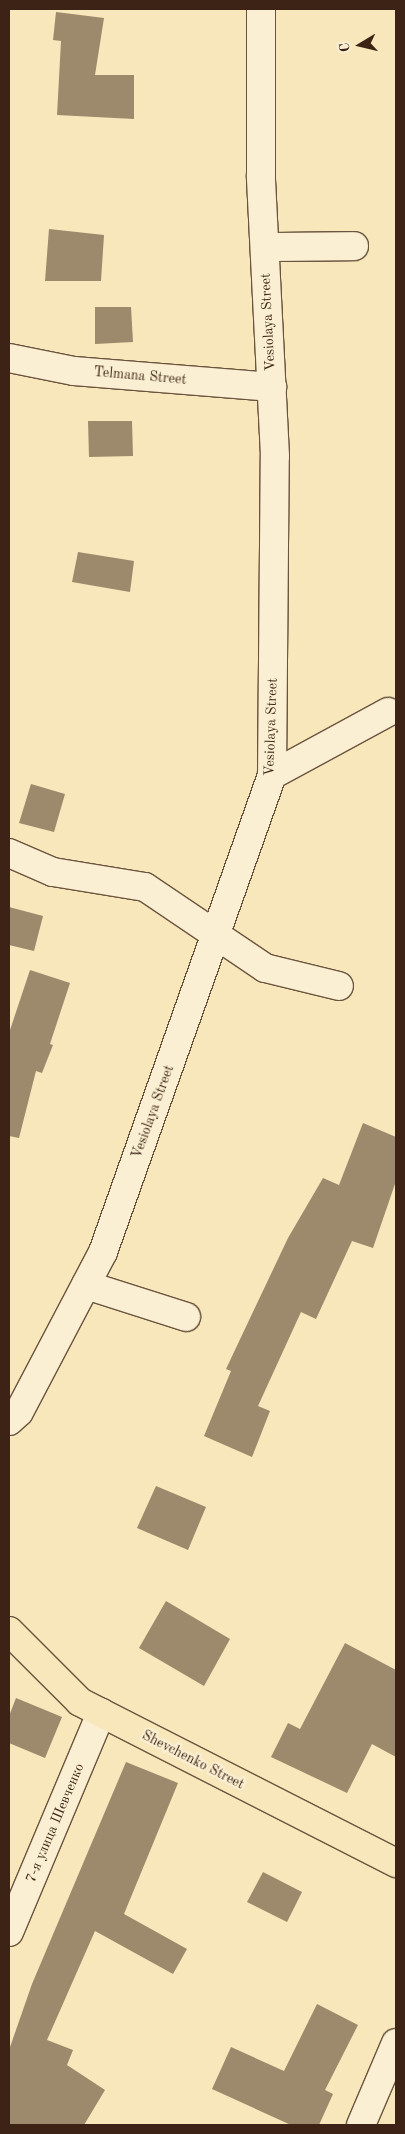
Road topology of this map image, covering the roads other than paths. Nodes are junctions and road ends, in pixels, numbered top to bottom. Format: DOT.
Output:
graph roads {
  1 [pos="261,9"];
  2 [pos="354,246"];
  3 [pos="265,247"];
  4 [pos="9,358"];
  5 [pos="272,387"];
  6 [pos="388,712"];
  7 [pos="272,774"];
  8 [pos="9,853"];
  9 [pos="217,933"];
  10 [pos="339,986"];
  11 [pos="86,1285"];
  12 [pos="186,1317"];
  13 [pos="9,1421"];
  14 [pos="9,1632"];
  15 [pos="101,1713"];
  16 [pos="396,1863"];
  17 [pos="9,1932"];
  18 [pos="396,2042"];
  19 [pos="361,2125"];
  1 -- 3 [label="street, Vesiolaya Street"];
  2 -- 3 [label="street"];
  3 -- 5 [label="street, Vesiolaya Street"];
  4 -- 5 [label="street, Telmana Street"];
  5 -- 7 [label="street, Vesiolaya Street"];
  6 -- 7 [label="street"];
  7 -- 9 [label="street, Vesiolaya Street"];
  8 -- 9 [label="street"];
  9 -- 10 [label="street"];
  9 -- 11 [label="street, Vesiolaya Street"];
  11 -- 12 [label="street"];
  11 -- 13 [label="street, Vesiolaya Street"];
  14 -- 15 [label="main road, Shevchenko Street"];
  15 -- 16 [label="main road, Shevchenko Street"];
  15 -- 17 [label="street, 7-я улица Шевченко"];
  18 -- 19 [label="street"];
}
